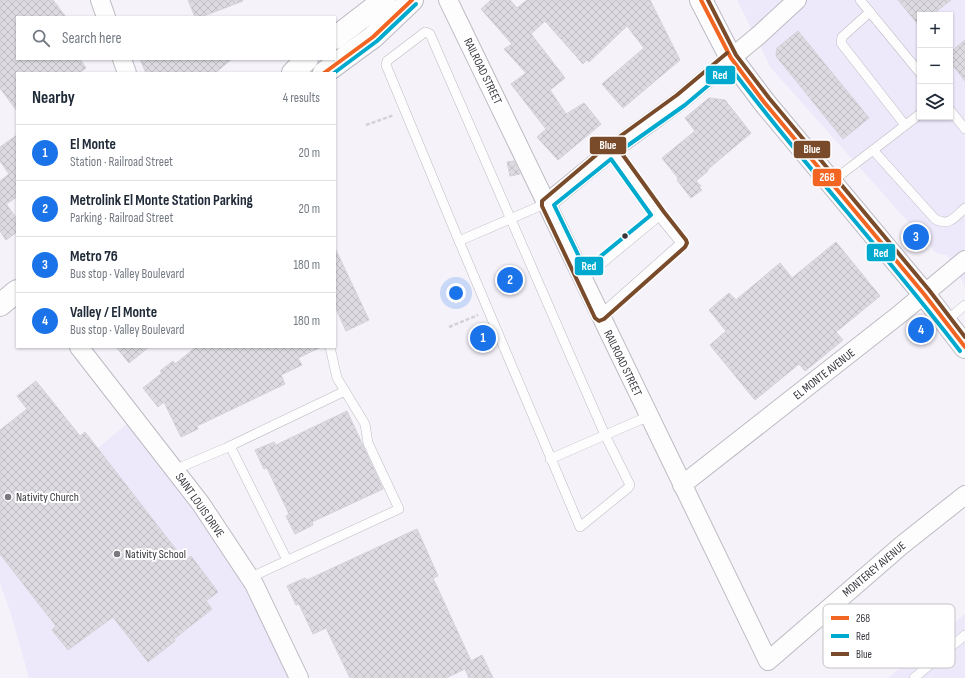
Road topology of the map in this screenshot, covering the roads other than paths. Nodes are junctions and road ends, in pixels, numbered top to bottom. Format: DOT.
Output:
graph roads {
  1 [pos="100,0"];
  2 [pos="384,0"];
  3 [pos="412,0"];
  4 [pos="448,0"];
  5 [pos="701,0"];
  6 [pos="797,0"];
  7 [pos="860,0"];
  8 [pos="870,12"];
  9 [pos="106,16"];
  10 [pos="336,37"];
  11 [pos="731,58"];
  12 [pos="122,60"];
  13 [pos="306,60"];
  14 [pos="917,69"];
  15 [pos="127,72"];
  16 [pos="293,72"];
  17 [pos="325,72"];
  18 [pos="953,114"];
  19 [pos="917,116"];
  20 [pos="905,125"];
  21 [pos="965,129"];
  22 [pos="612,150"];
  23 [pos="873,150"];
  24 [pos="830,183"];
  25 [pos="547,203"];
  26 [pos="965,208"];
  27 [pos="659,216"];
  28 [pos="510,219"];
  29 [pos="459,241"];
  30 [pos="965,260"];
  31 [pos="583,279"];
  32 [pos="16,292"];
  33 [pos="924,294"];
  34 [pos="0,305"];
  35 [pos="965,305"];
  36 [pos="600,316"];
  37 [pos="945,322"];
  38 [pos="965,347"];
  39 [pos="80,348"];
  40 [pos="330,348"];
  41 [pos="345,391"];
  42 [pos="649,416"];
  43 [pos="605,435"];
  44 [pos="230,446"];
  45 [pos="550,459"];
  46 [pos="174,470"];
  47 [pos="682,486"];
  48 [pos="965,495"];
  49 [pos="287,560"];
  50 [pos="249,578"];
  51 [pos="834,604"];
  52 [pos="823,613"];
  53 [pos="965,635"];
  54 [pos="955,643"];
  55 [pos="768,661"];
  56 [pos="926,668"];
  57 [pos="299,678"];
  58 [pos="914,678"];
  1 -- 9 [label="street"];
  2 -- 10 [label="main road"];
  3 -- 17 [label="main road"];
  4 -- 25 [label="street, RAILROAD STREET"];
  5 -- 11 [label="main road"];
  6 -- 11 [label="street"];
  7 -- 8 [label="lane"];
  8 -- 14 [label="lane"];
  8 -- 20 [label="lane"];
  11 -- 22 [label="street"];
  11 -- 24 [label="main road"];
  12 -- 15 [label="street"];
  13 -- 16 [label="main road"];
  18 -- 21 [label="lane"];
  19 -- 20 [label="lane"];
  20 -- 23 [label="lane"];
  22 -- 25 [label="street"];
  22 -- 27 [label="lane"];
  23 -- 24 [label="lane"];
  23 -- 26 [label="lane"];
  24 -- 33 [label="main road"];
  25 -- 28 [label="lane"];
  25 -- 31 [label="street, RAILROAD STREET"];
  27 -- 31 [label="lane"];
  27 -- 36 [label="lane"];
  28 -- 29 [label="lane"];
  28 -- 29 [label="lane"];
  28 -- 43 [label="lane"];
  29 -- 45 [label="lane"];
  30 -- 33 [label="street, EL MONTE AVENUE"];
  31 -- 36 [label="street, RAILROAD STREET"];
  32 -- 34 [label="main road"];
  33 -- 37 [label="main road"];
  33 -- 47 [label="street, EL MONTE AVENUE"];
  35 -- 37 [label="lane"];
  36 -- 42 [label="street, RAILROAD STREET"];
  37 -- 38 [label="main road"];
  39 -- 46 [label="street, SAINT LOUIS DRIVE"];
  40 -- 41 [label="lane"];
  41 -- 44 [label="lane"];
  41 -- 49 [label="lane"];
  42 -- 43 [label="lane"];
  42 -- 47 [label="street, RAILROAD STREET"];
  43 -- 45 [label="lane"];
  43 -- 45 [label="lane"];
  44 -- 46 [label="lane"];
  44 -- 49 [label="lane"];
  46 -- 50 [label="street, SAINT LOUIS DRIVE"];
  47 -- 55 [label="street, RAILROAD STREET"];
  48 -- 51 [label="street, MONTEREY AVENUE"];
  49 -- 50 [label="lane"];
  50 -- 57 [label="street, SAINT LOUIS DRIVE"];
  52 -- 55 [label="street, MONTEREY AVENUE"];
  53 -- 54 [label="lane"];
  56 -- 58 [label="lane"];
}
